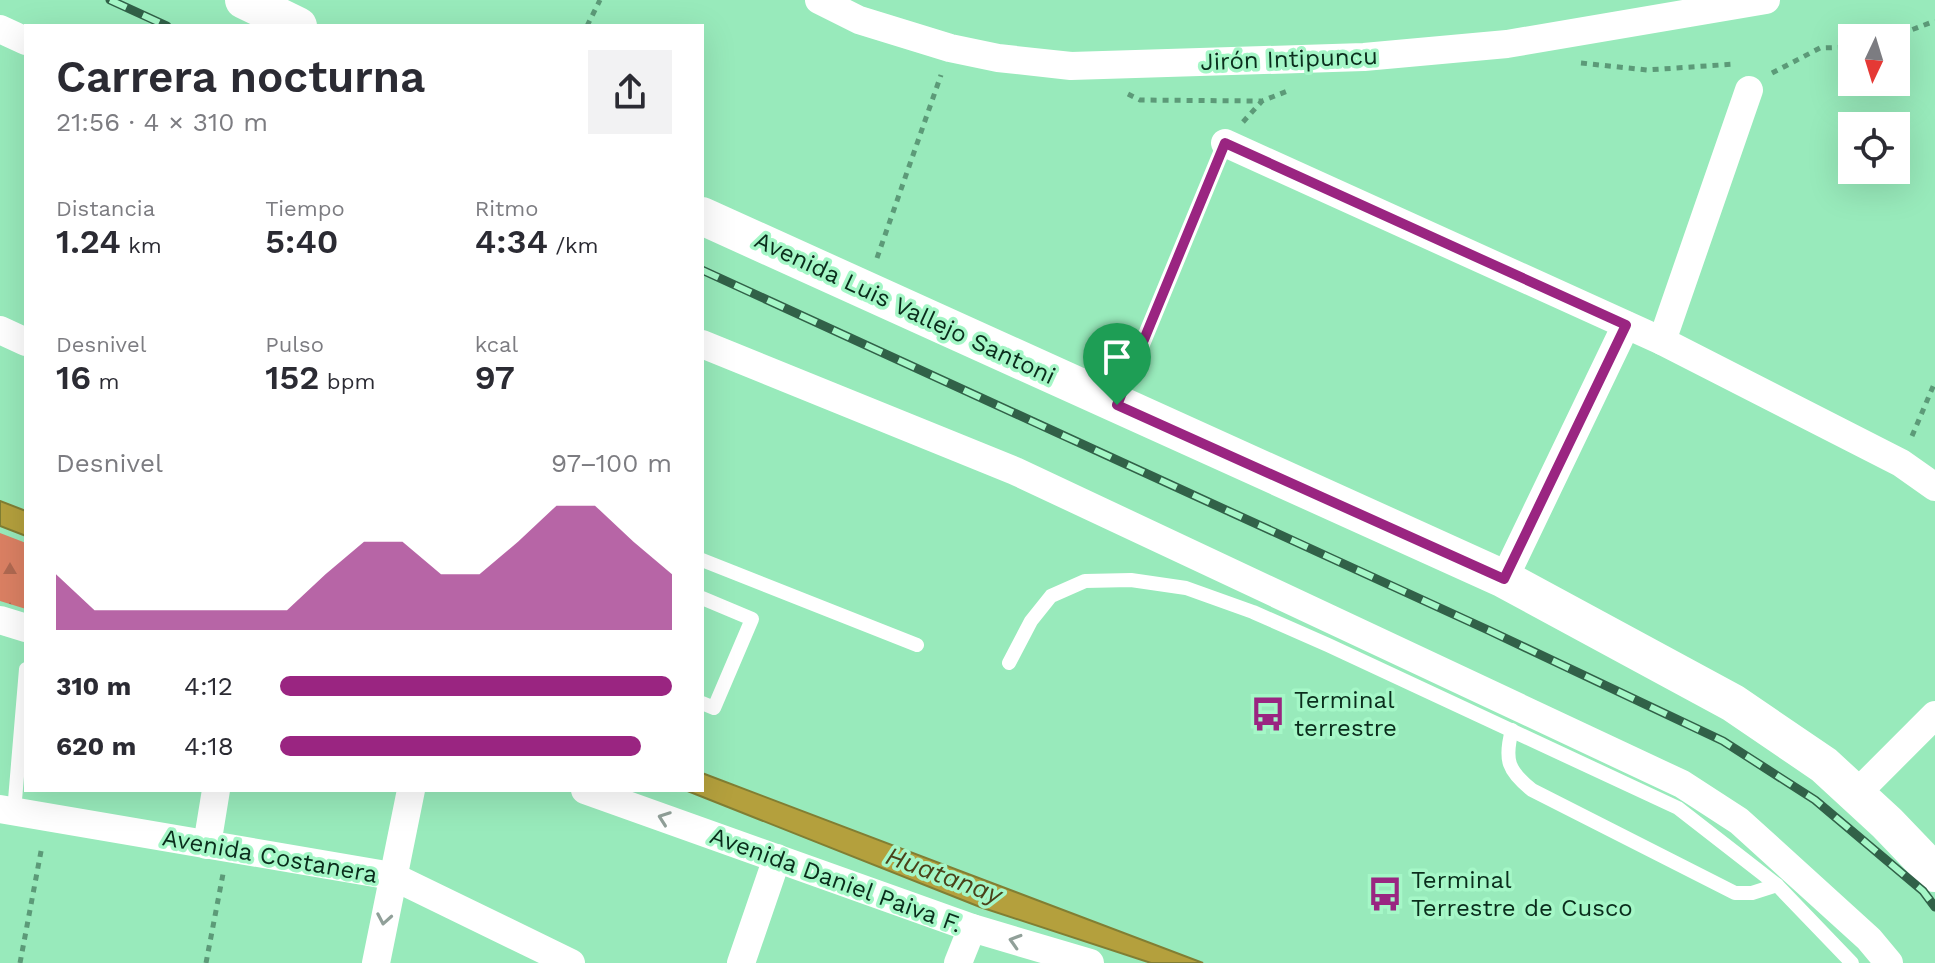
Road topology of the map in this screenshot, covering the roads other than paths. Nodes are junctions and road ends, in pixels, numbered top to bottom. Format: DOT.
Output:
graph roads {
  1 [pos="244,0"];
  2 [pos="819,0"];
  3 [pos="1766,0"];
  4 [pos="294,24"];
  5 [pos="0,29"];
  6 [pos="24,40"];
  7 [pos="1752,75"];
  8 [pos="1225,143"];
  9 [pos="704,217"];
  10 [pos="1626,325"];
  11 [pos="0,330"];
  12 [pos="24,341"];
  13 [pos="1662,341"];
  14 [pos="704,345"];
  15 [pos="1935,487"];
  16 [pos="704,561"];
  17 [pos="1504,579"];
  18 [pos="704,599"];
  19 [pos="0,620"];
  20 [pos="24,627"];
  21 [pos="917,645"];
  22 [pos="1009,663"];
  23 [pos="24,684"];
  24 [pos="704,704"];
  25 [pos="1935,715"];
  26 [pos="1512,730"];
  27 [pos="216,792"];
  28 [pos="411,792"];
  29 [pos="591,792"];
  30 [pos="1856,794"];
  31 [pos="7,810"];
  32 [pos="217,847"];
  33 [pos="777,858"];
  34 [pos="1935,873"];
  35 [pos="392,876"];
  36 [pos="1777,885"];
  37 [pos="972,928"];
  38 [pos="376,963"];
  39 [pos="571,963"];
  40 [pos="741,963"];
  41 [pos="958,963"];
  42 [pos="1090,963"];
  43 [pos="1852,963"];
  44 [pos="1889,963"];
  1 -- 4 [label="street"];
  2 -- 3 [label="street, Jirón Intipuncu"];
  5 -- 6 [label="street"];
  7 -- 13 [label="street"];
  8 -- 10 [label="street"];
  9 -- 17 [label="street, Avenida Luis Vallejo Santoni"];
  10 -- 13 [label="street"];
  10 -- 17 [label="street"];
  11 -- 12 [label="street"];
  13 -- 15 [label="street"];
  14 -- 44 [label="street"];
  16 -- 21 [label="lane"];
  17 -- 30 [label="street, Avenida Luis Vallejo Santoni"];
  18 -- 24 [label="lane"];
  19 -- 20 [label="street"];
  22 -- 26 [label="lane"];
  23 -- 31 [label="lane"];
  25 -- 30 [label="street"];
  26 -- 36 [label="lane"];
  26 -- 36 [label="lane"];
  27 -- 32 [label="street"];
  28 -- 35 [label="street"];
  33 -- 29 [label="street, Avenida Daniel Paiva F., one-way"];
  30 -- 34 [label="street, Avenida Luis Vallejo Santoni"];
  31 -- 32 [label="street, Avenida Costanera"];
  32 -- 35 [label="street, Avenida Costanera"];
  33 -- 37 [label="street, Avenida Daniel Paiva F."];
  33 -- 40 [label="street"];
  35 -- 38 [label="street, one-way"];
  35 -- 39 [label="street, Avenida Costanera"];
  36 -- 43 [label="lane"];
  37 -- 41 [label="street"];
  42 -- 37 [label="street, Avenida Daniel Paiva F., one-way"];
}
